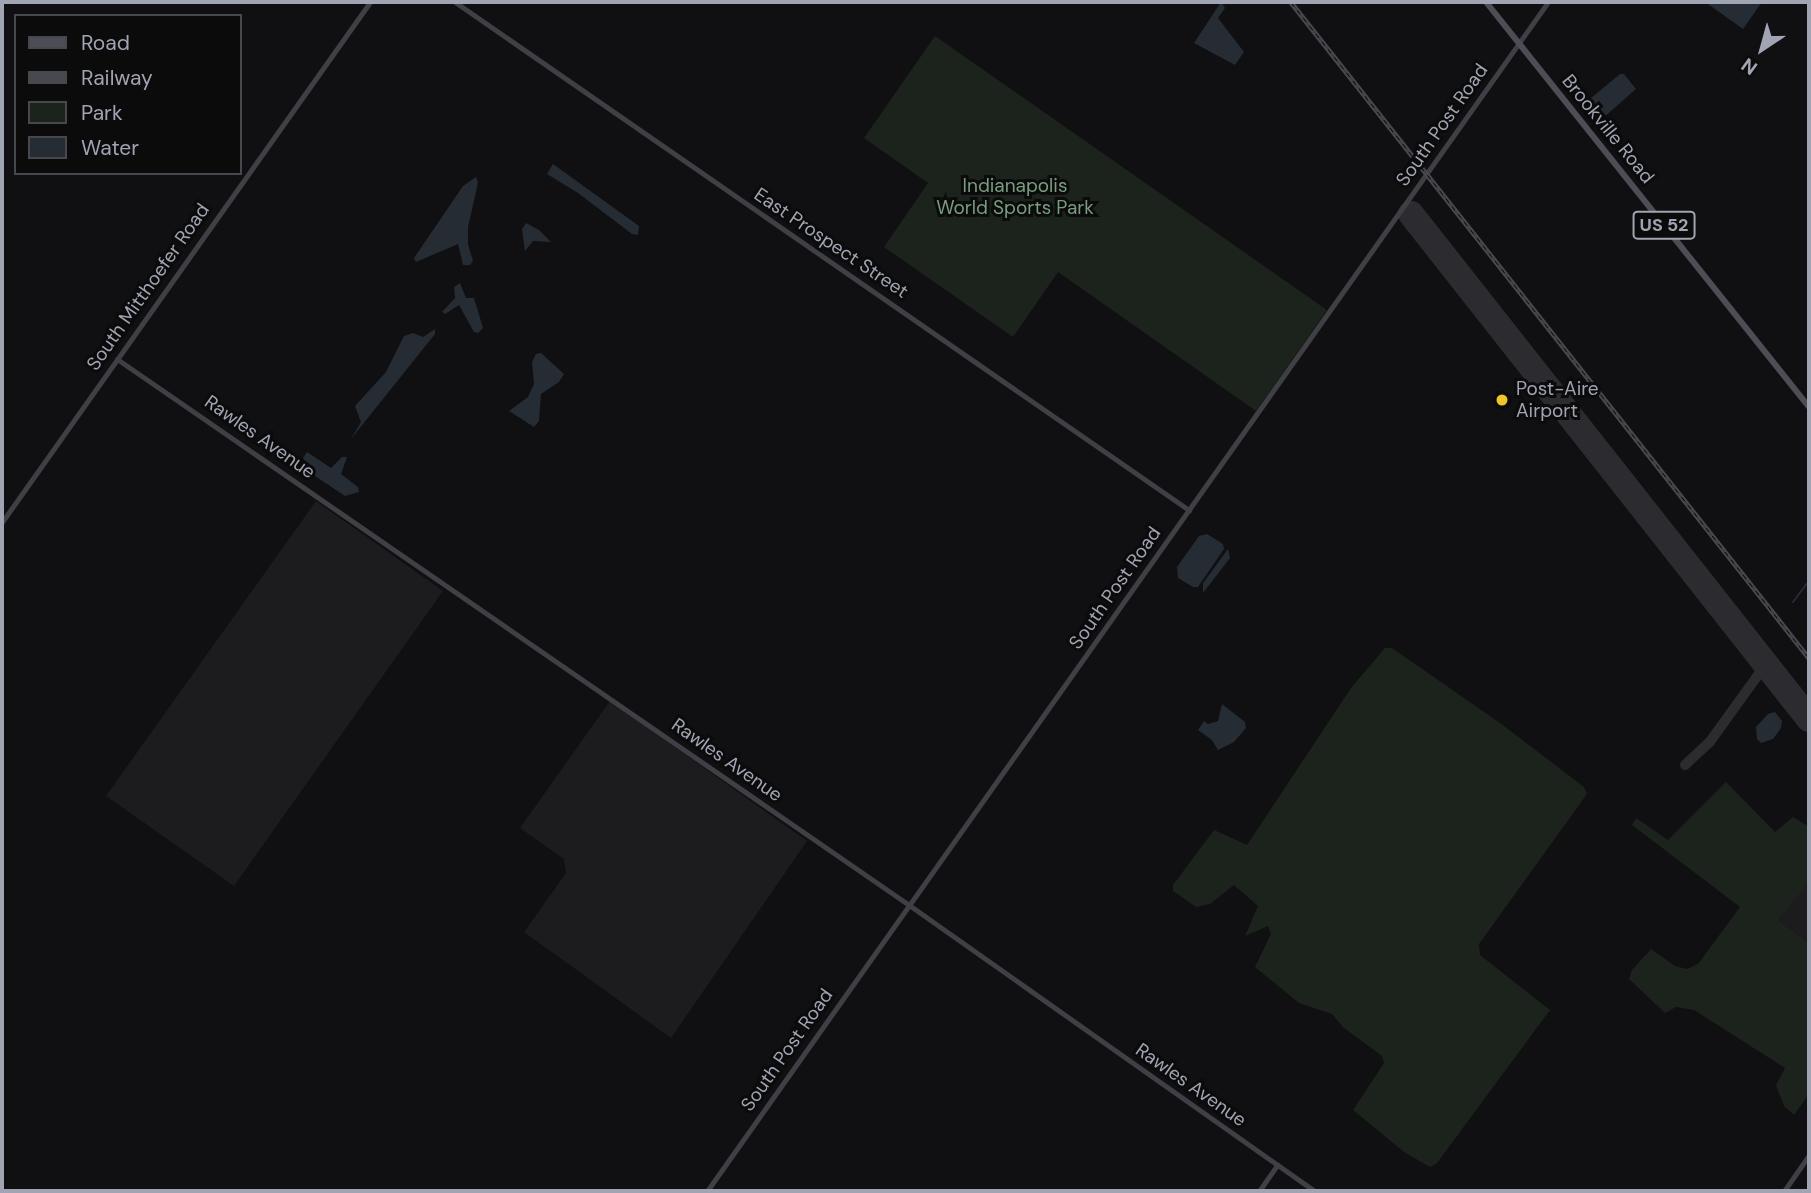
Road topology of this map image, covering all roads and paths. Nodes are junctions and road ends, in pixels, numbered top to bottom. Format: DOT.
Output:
graph roads {
  1 [pos="370,2"];
  2 [pos="455,2"];
  3 [pos="1486,2"];
  4 [pos="1548,2"];
  5 [pos="1519,43"];
  6 [pos="117,359"];
  7 [pos="1809,407"];
  8 [pos="1189,510"];
  9 [pos="2,522"];
  10 [pos="909,905"];
  11 [pos="1809,1156"];
  12 [pos="1277,1165"];
  13 [pos="707,1191"];
  14 [pos="1259,1191"];
  15 [pos="1314,1191"];
  16 [pos="1784,1191"];
  1 -- 6 [label="street, South Mitthoefer Road"];
  2 -- 8 [label="street, East Prospect Street"];
  3 -- 5 [label="main road, Brookville Road / US 52"];
  4 -- 5 [label="street, South Post Road"];
  5 -- 7 [label="main road, Brookville Road / US 52"];
  5 -- 8 [label="street, South Post Road"];
  6 -- 9 [label="street, South Mitthoefer Road"];
  6 -- 10 [label="street, Rawles Avenue"];
  8 -- 10 [label="street, South Post Road"];
  10 -- 12 [label="street, Rawles Avenue"];
  10 -- 13 [label="street, South Post Road"];
  11 -- 16 [label="street"];
  12 -- 14 [label="street"];
  12 -- 15 [label="street, Rawles Avenue"];
}
